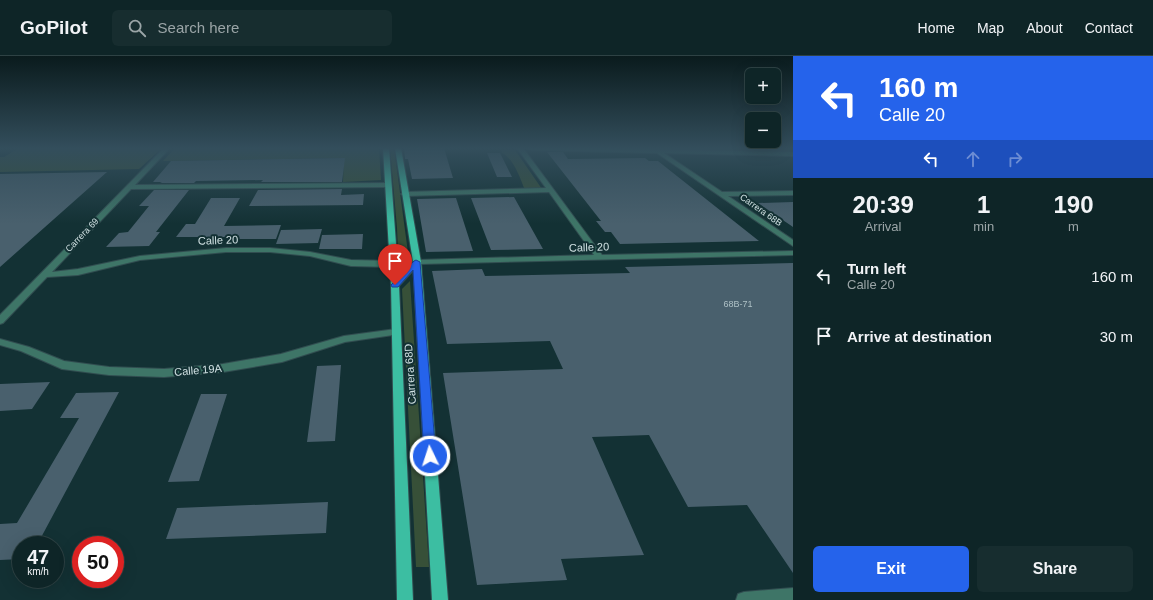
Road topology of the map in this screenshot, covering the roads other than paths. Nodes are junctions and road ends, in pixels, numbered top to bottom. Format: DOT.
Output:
graph roads {
  1 [pos="142,173"];
  2 [pos="387,173"];
  3 [pos="401,173"];
  4 [pos="539,173"];
  5 [pos="691,173"];
  6 [pos="388,185"];
  7 [pos="128,187"];
  8 [pos="551,190"];
  9 [pos="793,193"];
  10 [pos="404,194"];
  11 [pos="722,194"];
  12 [pos="793,244"];
  13 [pos="793,253"];
  14 [pos="600,258"];
  15 [pos="416,262"];
  16 [pos="393,264"];
  17 [pos="44,275"];
  18 [pos="395,285"];
  19 [pos="1,319"];
  20 [pos="396,332"];
  21 [pos="0,342"];
  22 [pos="793,596"];
  23 [pos="405,600"];
  24 [pos="440,600"];
  25 [pos="744,600"];
  1 -- 7 [label="street, Carrera 69"];
  2 -- 6 [label="main road, Carrera 68D"];
  3 -- 10 [label="main road, Carrera 68D"];
  4 -- 8 [label="street"];
  5 -- 11 [label="street, Carrera 68B"];
  6 -- 7 [label="street"];
  6 -- 16 [label="main road, Carrera 68D"];
  7 -- 17 [label="street, Carrera 69"];
  8 -- 10 [label="street"];
  8 -- 14 [label="street"];
  9 -- 11 [label="street"];
  10 -- 15 [label="main road, Carrera 68D"];
  11 -- 12 [label="street, Carrera 68B"];
  13 -- 14 [label="street, Calle 20"];
  14 -- 15 [label="street, Calle 20"];
  15 -- 18 [label="street"];
  15 -- 24 [label="main road, Carrera 68D"];
  16 -- 17 [label="street, Calle 20"];
  16 -- 18 [label="main road, Carrera 68D"];
  17 -- 19 [label="street, Carrera 69"];
  18 -- 20 [label="main road, Carrera 68D"];
  20 -- 21 [label="street, Calle 19A"];
  20 -- 23 [label="main road, Carrera 68D"];
  22 -- 25 [label="street"];
}
